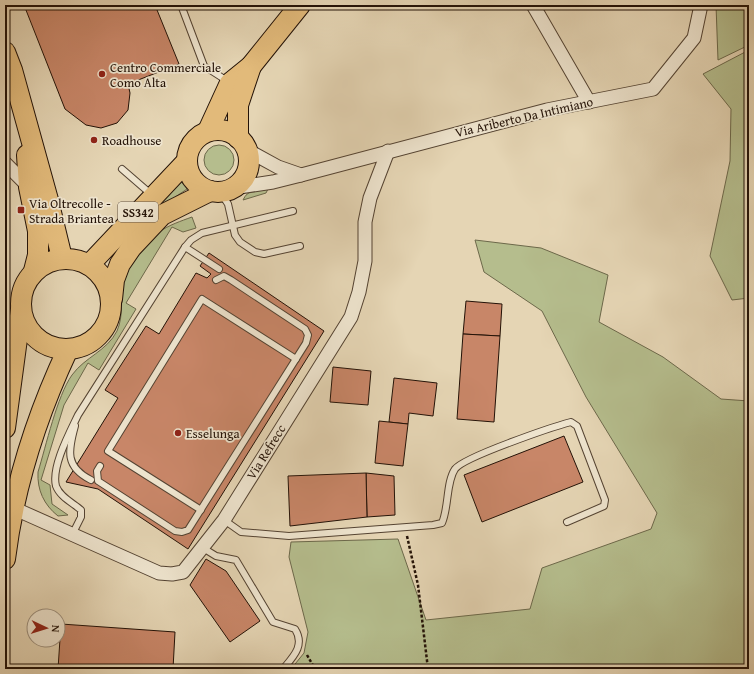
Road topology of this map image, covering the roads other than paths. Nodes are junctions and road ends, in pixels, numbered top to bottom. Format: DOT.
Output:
graph roads {
  1 [pos="181,5"];
  2 [pos="300,5"];
  3 [pos="533,5"];
  4 [pos="701,5"];
  5 [pos="5,52"];
  6 [pos="251,66"];
  7 [pos="230,83"];
  8 [pos="589,102"];
  9 [pos="26,119"];
  10 [pos="208,132"];
  11 [pos="243,144"];
  12 [pos="388,151"];
  13 [pos="187,161"];
  14 [pos="5,163"];
  15 [pos="122,169"];
  16 [pos="301,175"];
  17 [pos="29,187"];
  18 [pos="221,190"];
  19 [pos="153,196"];
  20 [pos="293,211"];
  21 [pos="232,225"];
  22 [pos="300,246"];
  23 [pos="185,247"];
  24 [pos="62,258"];
  25 [pos="90,265"];
  26 [pos="219,270"];
  27 [pos="34,272"];
  28 [pos="216,280"];
  29 [pos="112,303"];
  30 [pos="21,308"];
  31 [pos="68,349"];
  32 [pos="296,359"];
  33 [pos="78,415"];
  34 [pos="5,428"];
  35 [pos="100,466"];
  36 [pos="91,480"];
  37 [pos="13,508"];
  38 [pos="201,510"];
  39 [pos="224,520"];
  40 [pos="567,522"];
  41 [pos="72,535"];
  42 [pos="203,548"];
  43 [pos="5,559"];
  44 [pos="283,669"];
  1 -- 7 [label="lane"];
  2 -- 6 [label="main road"];
  3 -- 8 [label="street"];
  4 -- 8 [label="street, Via Ariberto Da Intimiano"];
  5 -- 9 [label="main road"];
  6 -- 7 [label="main road"];
  6 -- 11 [label="main road"];
  7 -- 10 [label="main road"];
  8 -- 12 [label="street, Via Ariberto Da Intimiano"];
  9 -- 17 [label="main road"];
  9 -- 24 [label="main road"];
  10 -- 11 [label="main road"];
  10 -- 13 [label="main road"];
  11 -- 16 [label="street"];
  11 -- 18 [label="main road"];
  12 -- 16 [label="street, Via Ariberto Da Intimiano"];
  12 -- 39 [label="street, Via Refrecc"];
  13 -- 18 [label="main road"];
  13 -- 19 [label="main road, SS342"];
  14 -- 17 [label="street"];
  15 -- 19 [label="lane"];
  16 -- 18 [label="street, Via Ariberto Da Intimiano"];
  17 -- 27 [label="main road"];
  18 -- 21 [label="lane"];
  18 -- 29 [label="main road, SS342"];
  19 -- 25 [label="main road, SS342"];
  20 -- 21 [label="lane"];
  21 -- 22 [label="lane"];
  21 -- 23 [label="lane"];
  23 -- 26 [label="lane"];
  23 -- 33 [label="lane"];
  24 -- 25 [label="main road"];
  24 -- 27 [label="main road"];
  25 -- 29 [label="main road"];
  27 -- 30 [label="main road"];
  28 -- 32 [label="lane"];
  29 -- 31 [label="main road"];
  30 -- 31 [label="main road"];
  30 -- 34 [label="main road"];
  31 -- 37 [label="main road"];
  32 -- 38 [label="lane"];
  32 -- 38 [label="lane"];
  33 -- 36 [label="lane"];
  33 -- 41 [label="lane"];
  35 -- 38 [label="lane"];
  37 -- 41 [label="street, Via Refrecc"];
  37 -- 43 [label="main road"];
  39 -- 40 [label="lane"];
  39 -- 42 [label="street, Via Refrecc"];
  41 -- 42 [label="street, Via Refrecc"];
  42 -- 44 [label="lane"];
}
